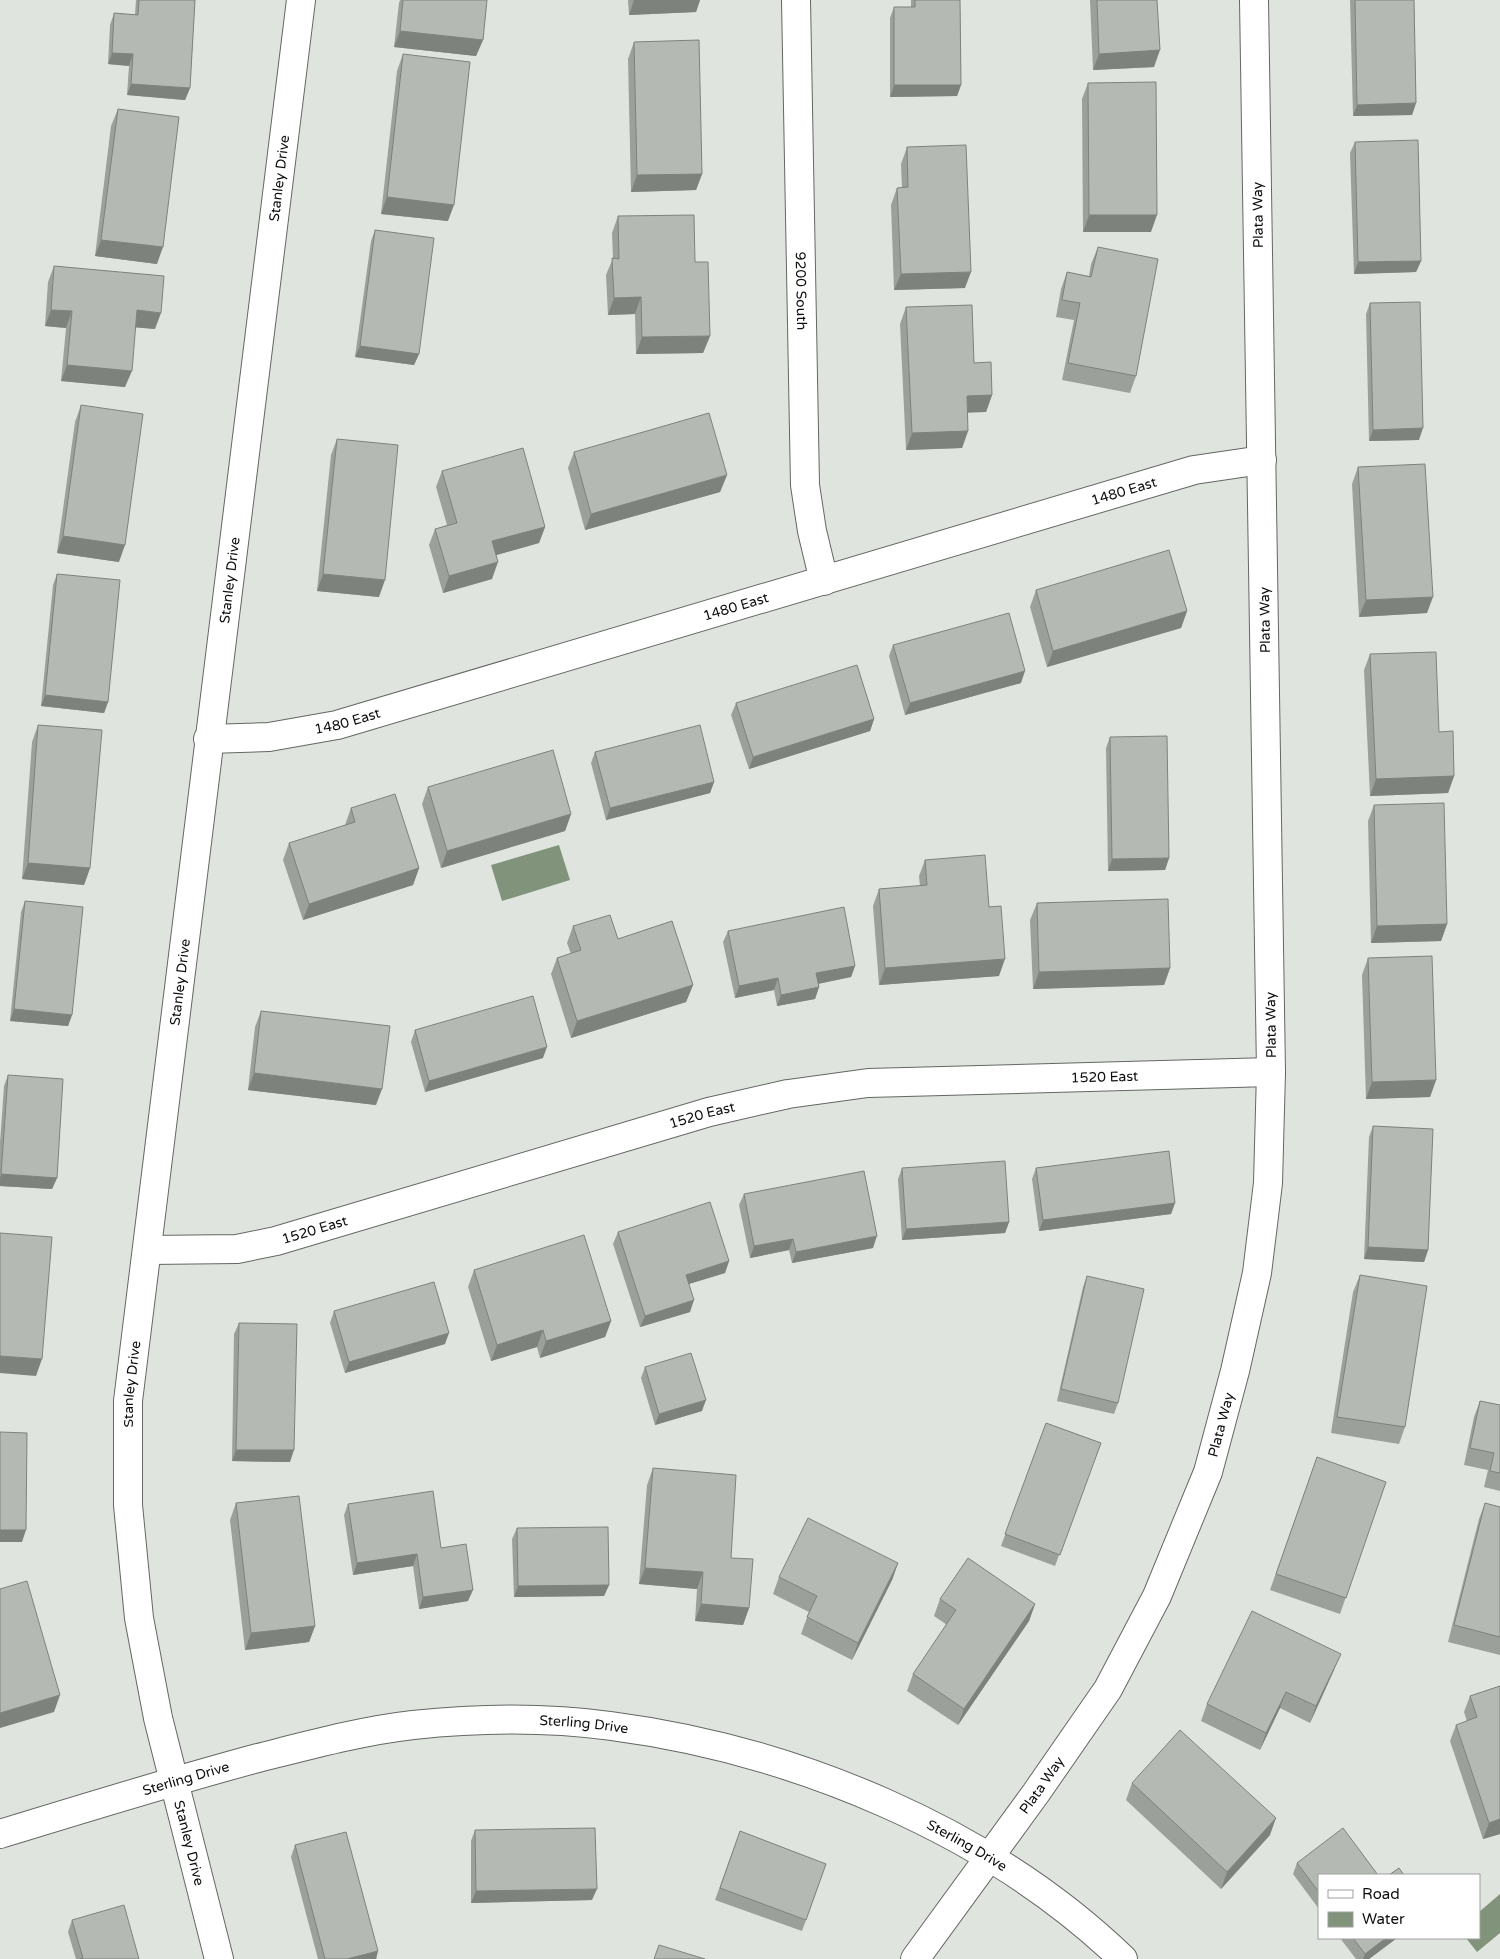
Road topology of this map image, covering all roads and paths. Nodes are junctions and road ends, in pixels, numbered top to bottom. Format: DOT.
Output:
graph roads {
  1 [pos="301,0"];
  2 [pos="796,0"];
  3 [pos="1254,0"];
  4 [pos="1262,460"];
  5 [pos="824,581"];
  6 [pos="208,739"];
  7 [pos="1271,1072"];
  8 [pos="149,1250"];
  9 [pos="174,1782"];
  10 [pos="0,1834"];
  11 [pos="990,1855"];
  12 [pos="219,1959"];
  13 [pos="915,1959"];
  14 [pos="1123,1959"];
  1 -- 6 [label="street, Stanley Drive"];
  2 -- 5 [label="street, 9200 South"];
  3 -- 4 [label="street, Plata Way"];
  4 -- 5 [label="street, 1480 East"];
  4 -- 7 [label="street, Plata Way"];
  5 -- 6 [label="street, 1480 East"];
  6 -- 8 [label="street, Stanley Drive"];
  7 -- 8 [label="street, 1520 East"];
  7 -- 11 [label="street, Plata Way"];
  8 -- 9 [label="street, Stanley Drive"];
  9 -- 10 [label="street, Sterling Drive"];
  9 -- 11 [label="street, Sterling Drive"];
  9 -- 12 [label="street, Stanley Drive"];
  11 -- 13 [label="street, Plata Way"];
  11 -- 14 [label="street, Sterling Drive"];
}
